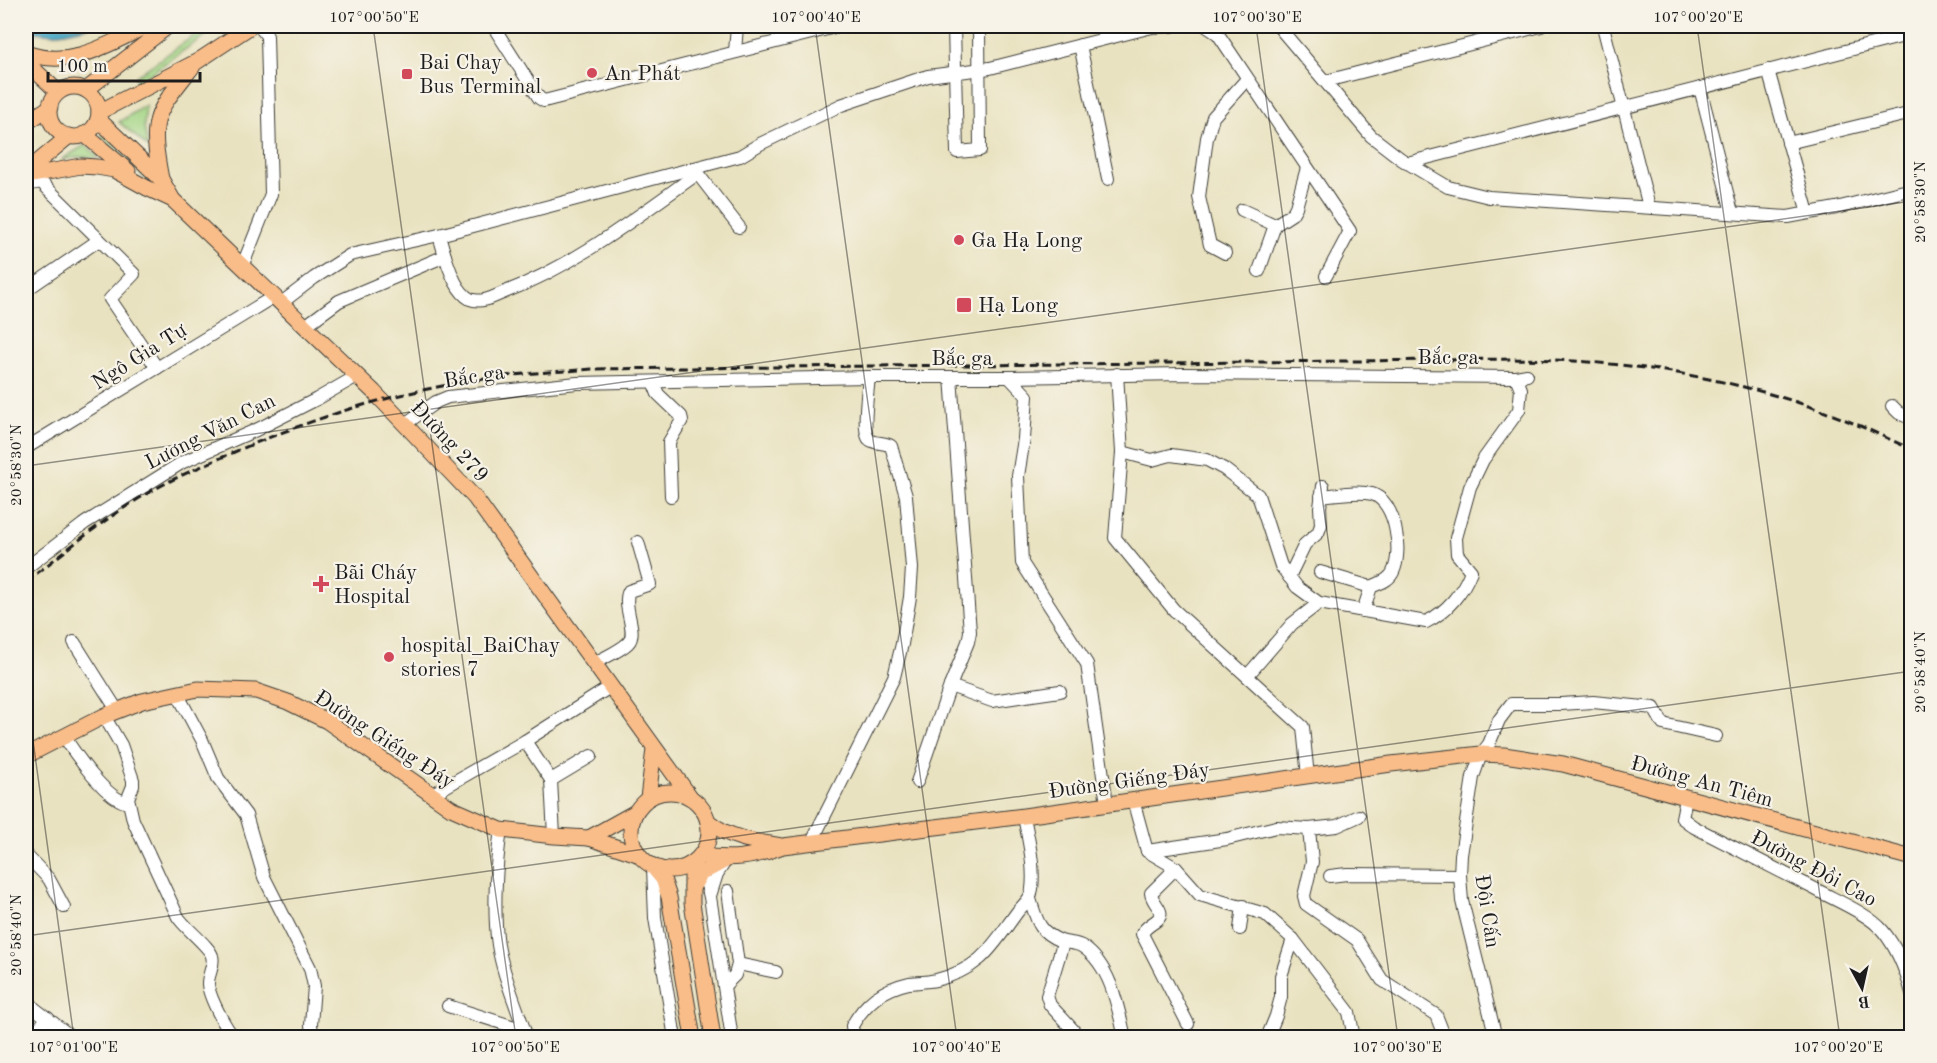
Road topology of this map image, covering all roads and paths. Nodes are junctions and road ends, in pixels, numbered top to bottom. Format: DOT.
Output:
graph roads {
  1 [pos="153,26"];
  2 [pos="168,26"];
  3 [pos="251,26"];
  4 [pos="259,26"];
  5 [pos="493,26"];
  6 [pos="737,26"];
  7 [pos="839,26"];
  8 [pos="954,26"];
  9 [pos="979,26"];
  10 [pos="1172,26"];
  11 [pos="1206,26"];
  12 [pos="1278,26"];
  13 [pos="1541,26"];
  14 [pos="1603,26"];
  15 [pos="1911,34"];
  16 [pos="1080,45"];
  17 [pos="735,52"];
  18 [pos="26,53"];
  19 [pos="198,61"];
  20 [pos="26,62"];
  21 [pos="979,69"];
  22 [pos="1768,70"];
  23 [pos="26,73"];
  24 [pos="955,73"];
  25 [pos="1247,79"];
  26 [pos="1326,81"];
  27 [pos="1700,88"];
  28 [pos="87,90"];
  29 [pos="53,99"];
  30 [pos="1623,107"];
  31 [pos="1911,113"];
  32 [pos="98,115"];
  33 [pos="26,123"];
  34 [pos="77,135"];
  35 [pos="1788,143"];
  36 [pos="1407,163"];
  37 [pos="1307,168"];
  38 [pos="696,171"];
  39 [pos="26,174"];
  40 [pos="161,179"];
  41 [pos="1108,179"];
  42 [pos="26,185"];
  43 [pos="147,189"];
  44 [pos="1911,189"];
  45 [pos="173,200"];
  46 [pos="1648,207"];
  47 [pos="1242,210"];
  48 [pos="1732,212"];
  49 [pos="1808,213"];
  50 [pos="1275,225"];
  51 [pos="739,227"];
  52 [pos="439,235"];
  53 [pos="99,240"];
  54 [pos="1225,253"];
  55 [pos="445,256"];
  56 [pos="242,267"];
  57 [pos="1259,271"];
  58 [pos="1326,276"];
  59 [pos="26,290"];
  60 [pos="276,300"];
  61 [pos="305,326"];
  62 [pos="157,368"];
  63 [pos="1117,374"];
  64 [pos="357,376"];
  65 [pos="951,376"];
  66 [pos="869,377"];
  67 [pos="1009,378"];
  68 [pos="653,382"];
  69 [pos="1892,406"];
  70 [pos="1911,419"];
  71 [pos="405,424"];
  72 [pos="26,448"];
  73 [pos="1122,452"];
  74 [pos="671,496"];
  75 [pos="638,542"];
  76 [pos="26,568"];
  77 [pos="1320,572"];
  78 [pos="1289,577"];
  79 [pos="1371,587"];
  80 [pos="1319,603"];
  81 [pos="1363,611"];
  82 [pos="74,642"];
  83 [pos="595,663"];
  84 [pos="1248,675"];
  85 [pos="610,687"];
  86 [pos="950,687"];
  87 [pos="1060,691"];
  88 [pos="177,693"];
  89 [pos="110,713"];
  90 [pos="64,736"];
  91 [pos="1716,736"];
  92 [pos="525,741"];
  93 [pos="654,749"];
  94 [pos="1481,754"];
  95 [pos="26,756"];
  96 [pos="591,756"];
  97 [pos="1308,777"];
  98 [pos="551,780"];
  99 [pos="917,782"];
  100 [pos="431,795"];
  101 [pos="648,798"];
  102 [pos="691,798"];
  103 [pos="1686,799"];
  104 [pos="1133,800"];
  105 [pos="129,802"];
  106 [pos="1107,804"];
  107 [pos="634,813"];
  108 [pos="1024,816"];
  109 [pos="1359,816"];
  110 [pos="709,822"];
  111 [pos="1309,829"];
  112 [pos="501,830"];
  113 [pos="554,836"];
  114 [pos="589,838"];
  115 [pos="811,843"];
  116 [pos="783,846"];
  117 [pos="1147,851"];
  118 [pos="637,854"];
  119 [pos="26,855"];
  120 [pos="1911,858"];
  121 [pos="726,860"];
  122 [pos="698,864"];
  123 [pos="653,867"];
  124 [pos="1176,868"];
  125 [pos="1460,875"];
  126 [pos="1330,876"];
  127 [pos="728,891"];
  128 [pos="710,897"];
  129 [pos="1030,899"];
  130 [pos="1243,906"];
  131 [pos="64,907"];
  132 [pos="1240,929"];
  133 [pos="1293,939"];
  134 [pos="1063,943"];
  135 [pos="738,964"];
  136 [pos="776,972"];
  137 [pos="725,985"];
  138 [pos="1911,993"];
  139 [pos="26,997"];
  140 [pos="448,1006"];
  141 [pos="48,1018"];
  142 [pos="1188,1024"];
  143 [pos="525,1034"];
  144 [pos="29,1038"];
  145 [pos="74,1038"];
  146 [pos="235,1038"];
  147 [pos="313,1038"];
  148 [pos="675,1038"];
  149 [pos="693,1038"];
  150 [pos="713,1038"];
  151 [pos="732,1038"];
  152 [pos="854,1038"];
  153 [pos="1076,1038"];
  154 [pos="1125,1038"];
  155 [pos="1270,1038"];
  156 [pos="1354,1038"];
  157 [pos="1445,1038"];
  158 [pos="1496,1038"];
  1 -- 18 [label="main road"];
  2 -- 28 [label="main road"];
  3 -- 19 [label="main road"];
  4 -- 56 [label="street"];
  5 -- 17 [label="street"];
  6 -- 17 [label="street"];
  7 -- 17 [label="street"];
  8 -- 24 [label="street"];
  9 -- 21 [label="street"];
  10 -- 16 [label="street, Ngô Gia Tự"];
  11 -- 25 [label="street"];
  12 -- 26 [label="street"];
  13 -- 26 [label="street"];
  14 -- 30 [label="street"];
  15 -- 22 [label="street"];
  16 -- 21 [label="street, Ngô Gia Tự"];
  16 -- 41 [label="street"];
  19 -- 32 [label="main road"];
  19 -- 40 [label="main road"];
  20 -- 29 [label="main road"];
  21 -- 24 [label="street, Ngô Gia Tự"];
  21 -- 24 [label="street"];
  22 -- 27 [label="street"];
  22 -- 35 [label="street"];
  23 -- 29 [label="main road"];
  24 -- 38 [label="street, Ngô Gia Tự"];
  25 -- 37 [label="street"];
  25 -- 54 [label="street"];
  26 -- 36 [label="street"];
  27 -- 30 [label="street"];
  27 -- 48 [label="street"];
  28 -- 29 [label="main road"];
  28 -- 32 [label="main road"];
  29 -- 33 [label="main road"];
  29 -- 34 [label="main road"];
  30 -- 36 [label="street"];
  30 -- 46 [label="street"];
  31 -- 35 [label="street"];
  32 -- 34 [label="main road"];
  32 -- 40 [label="main road"];
  34 -- 39 [label="main road"];
  34 -- 43 [label="main road"];
  35 -- 49 [label="street"];
  36 -- 46 [label="street"];
  37 -- 50 [label="street"];
  37 -- 58 [label="street"];
  38 -- 51 [label="street"];
  38 -- 52 [label="street, Ngô Gia Tự"];
  38 -- 55 [label="street"];
  39 -- 43 [label="main road"];
  40 -- 45 [label="main road"];
  42 -- 53 [label="street"];
  43 -- 45 [label="main road"];
  44 -- 49 [label="street"];
  45 -- 56 [label="main road, Đường 279"];
  46 -- 48 [label="street"];
  47 -- 50 [label="street"];
  48 -- 49 [label="street"];
  50 -- 57 [label="street"];
  52 -- 55 [label="street"];
  52 -- 60 [label="street, Ngô Gia Tự"];
  53 -- 59 [label="street"];
  53 -- 62 [label="street"];
  55 -- 61 [label="street"];
  56 -- 60 [label="main road, Đường 279"];
  60 -- 61 [label="main road, Đường 279"];
  60 -- 62 [label="street, Ngô Gia Tự"];
  61 -- 64 [label="main road, Đường 279"];
  62 -- 72 [label="street, Ngô Gia Tự"];
  63 -- 67 [label="street, Bắc ga"];
  63 -- 73 [label="street"];
  63 -- 81 [label="street, Bắc ga"];
  64 -- 71 [label="main road, Đường 279"];
  64 -- 76 [label="street, Lương Văn Can"];
  65 -- 66 [label="street, Bắc ga"];
  65 -- 67 [label="street, Bắc ga"];
  65 -- 86 [label="street"];
  66 -- 68 [label="street, Bắc ga"];
  66 -- 115 [label="street"];
  67 -- 106 [label="street"];
  68 -- 71 [label="street, Bắc ga"];
  68 -- 74 [label="street"];
  69 -- 70 [label="street"];
  71 -- 83 [label="main road, Đường 279"];
  73 -- 78 [label="street"];
  73 -- 84 [label="street"];
  75 -- 83 [label="street"];
  77 -- 79 [label="street"];
  78 -- 79 [label="street"];
  78 -- 80 [label="street"];
  79 -- 81 [label="street"];
  80 -- 81 [label="street"];
  80 -- 84 [label="street"];
  82 -- 89 [label="street"];
  83 -- 85 [label="main road, Đường 279"];
  84 -- 97 [label="street"];
  85 -- 92 [label="street"];
  85 -- 93 [label="main road, Đường 279"];
  86 -- 87 [label="street"];
  86 -- 99 [label="street"];
  88 -- 89 [label="main road, Đường Giếng Đáy"];
  88 -- 100 [label="main road, Đường Giếng Đáy"];
  88 -- 147 [label="street"];
  89 -- 90 [label="main road, Đường Giếng Đáy"];
  89 -- 105 [label="street"];
  90 -- 95 [label="main road, Đường Giếng Đáy"];
  90 -- 105 [label="street"];
  91 -- 94 [label="street, Đội Cấn"];
  92 -- 98 [label="street"];
  92 -- 100 [label="street"];
  93 -- 101 [label="main road"];
  93 -- 102 [label="main road, Đường 279"];
  94 -- 97 [label="main road, Đường Giếng Đáy"];
  94 -- 103 [label="main road, Đường An Tiêm"];
  94 -- 125 [label="street, Đội Cấn"];
  96 -- 98 [label="street"];
  97 -- 104 [label="main road, Đường Giếng Đáy"];
  98 -- 113 [label="street"];
  100 -- 112 [label="main road, Đường Giếng Đáy"];
  101 -- 102 [label="main road"];
  101 -- 107 [label="main road"];
  102 -- 110 [label="main road"];
  103 -- 120 [label="main road, Đường An Tiêm"];
  103 -- 138 [label="street, Đường Đồi Cao"];
  104 -- 106 [label="main road, Đường Giếng Đáy"];
  104 -- 117 [label="street"];
  105 -- 146 [label="street"];
  106 -- 108 [label="main road, Đường Giếng Đáy"];
  107 -- 114 [label="main road"];
  107 -- 118 [label="main road"];
  108 -- 115 [label="main road, Đường Giếng Đáy"];
  108 -- 129 [label="street"];
  109 -- 111 [label="street"];
  110 -- 116 [label="main road, Đường Giếng Đáy"];
  110 -- 122 [label="main road"];
  111 -- 117 [label="street"];
  111 -- 157 [label="street"];
  112 -- 113 [label="main road, Đường Giếng Đáy"];
  112 -- 143 [label="street"];
  113 -- 114 [label="main road, Đường Giếng Đáy"];
  114 -- 118 [label="main road, Đường Giếng Đáy"];
  115 -- 116 [label="main road, Đường Giếng Đáy"];
  116 -- 121 [label="main road, Đường Giếng Đáy"];
  117 -- 124 [label="street"];
  118 -- 123 [label="main road"];
  119 -- 131 [label="street"];
  121 -- 122 [label="main road, Đường Giếng Đáy"];
  121 -- 128 [label="street"];
  122 -- 123 [label="main road"];
  122 -- 128 [label="street"];
  122 -- 150 [label="main road"];
  123 -- 148 [label="street"];
  123 -- 149 [label="main road"];
  124 -- 130 [label="street"];
  124 -- 142 [label="street"];
  125 -- 126 [label="street"];
  125 -- 158 [label="street, Đội Cấn"];
  127 -- 135 [label="street"];
  128 -- 137 [label="street"];
  129 -- 134 [label="street"];
  129 -- 152 [label="street"];
  130 -- 132 [label="street"];
  130 -- 133 [label="street"];
  133 -- 155 [label="street"];
  133 -- 156 [label="street"];
  134 -- 153 [label="street"];
  134 -- 154 [label="street"];
  135 -- 136 [label="street"];
  135 -- 137 [label="street"];
  137 -- 151 [label="street"];
  139 -- 141 [label="street"];
  140 -- 143 [label="street"];
  141 -- 144 [label="street"];
  141 -- 145 [label="street"];
}
